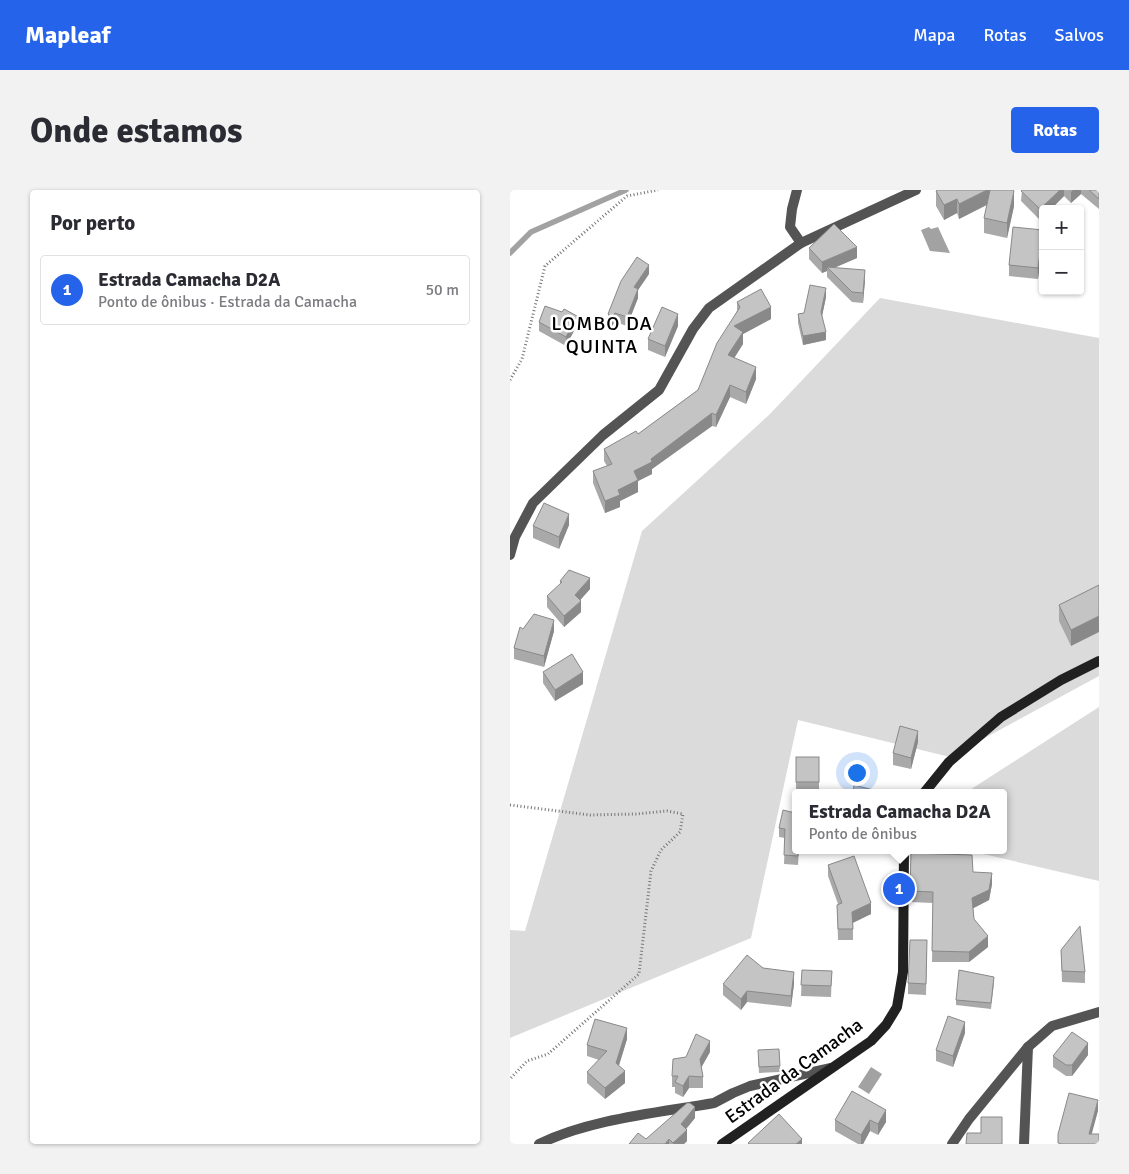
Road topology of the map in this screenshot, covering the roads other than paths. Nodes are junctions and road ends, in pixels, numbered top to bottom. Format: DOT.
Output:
graph roads {
  1 [pos="797,190"];
  2 [pos="916,190"];
  3 [pos="801,243"];
  4 [pos="510,555"];
  5 [pos="1099,661"];
  6 [pos="927,789"];
  7 [pos="904,854"];
  8 [pos="1099,1012"];
  9 [pos="1028,1047"];
  10 [pos="832,1068"];
  11 [pos="539,1144"];
  12 [pos="722,1144"];
  13 [pos="952,1144"];
  14 [pos="1024,1144"];
  1 -- 3 [label="street"];
  2 -- 3 [label="street"];
  3 -- 4 [label="street"];
  5 -- 6 [label="street"];
  7 -- 10 [label="street, Estrada da Camacha"];
  8 -- 9 [label="street"];
  9 -- 13 [label="street"];
  9 -- 14 [label="street"];
  10 -- 11 [label="street"];
  10 -- 12 [label="street, Estrada da Camacha"];
}
